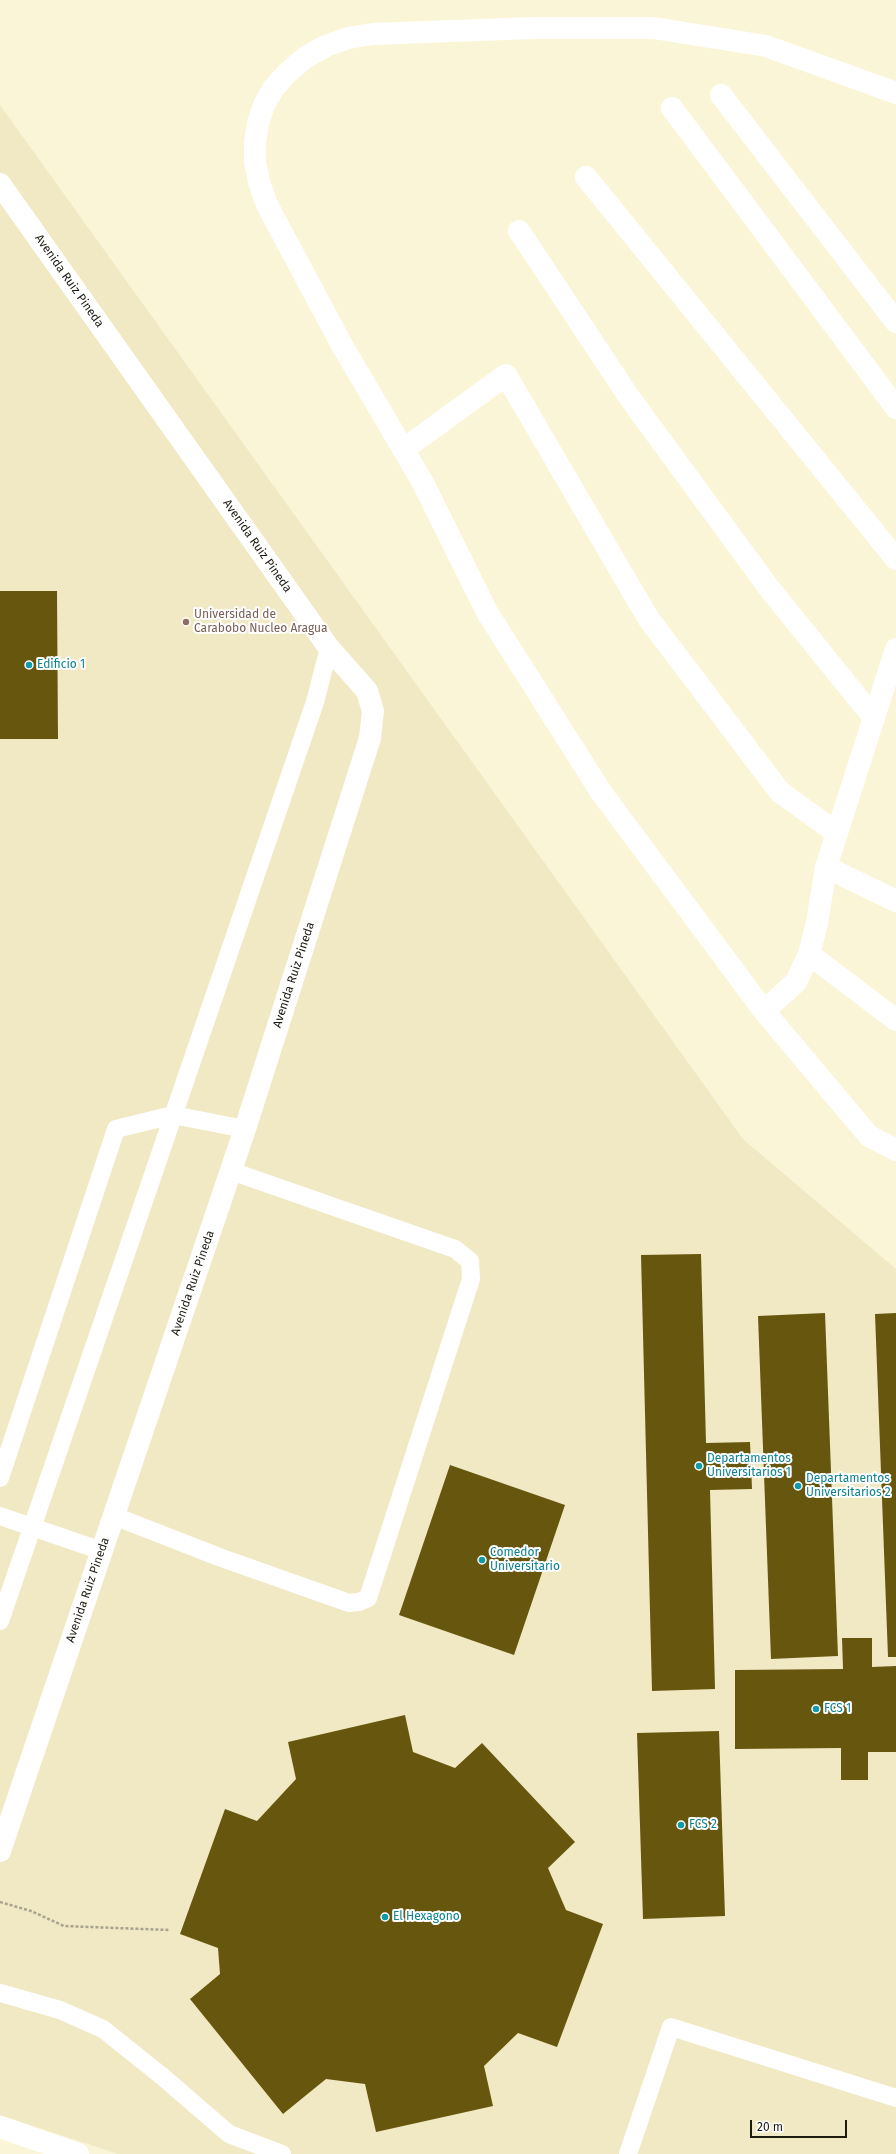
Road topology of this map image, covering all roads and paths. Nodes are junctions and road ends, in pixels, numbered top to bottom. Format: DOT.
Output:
graph roads {
  1 [pos="896,93"];
  2 [pos="721,95"];
  3 [pos="672,108"];
  4 [pos="586,177"];
  5 [pos="0,184"];
  6 [pos="519,231"];
  7 [pos="896,322"];
  8 [pos="896,408"];
  9 [pos="404,449"];
  10 [pos="896,559"];
  11 [pos="329,648"];
  12 [pos="896,649"];
  13 [pos="874,718"];
  14 [pos="837,833"];
  15 [pos="826,867"];
  16 [pos="896,901"];
  17 [pos="809,954"];
  18 [pos="764,1011"];
  19 [pos="896,1020"];
  20 [pos="173,1115"];
  21 [pos="245,1130"];
  22 [pos="896,1150"];
  23 [pos="231,1170"];
  24 [pos="0,1478"];
  25 [pos="0,1516"];
  26 [pos="114,1516"];
  27 [pos="32,1528"];
  28 [pos="102,1551"];
  29 [pos="0,1621"];
  30 [pos="0,1851"];
  31 [pos="0,1902"];
  32 [pos="169,1930"];
  33 [pos="0,1993"];
  34 [pos="896,2098"];
  35 [pos="0,2127"];
  36 [pos="78,2154"];
  37 [pos="282,2154"];
  38 [pos="628,2154"];
  1 -- 9 [label="street"];
  2 -- 7 [label="street"];
  3 -- 8 [label="street"];
  4 -- 10 [label="street"];
  5 -- 11 [label="street, Avenida Ruiz Pineda"];
  6 -- 13 [label="street"];
  9 -- 14 [label="street"];
  9 -- 18 [label="street"];
  11 -- 20 [label="lane"];
  11 -- 21 [label="street, Avenida Ruiz Pineda"];
  12 -- 13 [label="street"];
  13 -- 14 [label="street"];
  14 -- 15 [label="street"];
  15 -- 16 [label="street"];
  15 -- 17 [label="street"];
  17 -- 18 [label="street"];
  17 -- 19 [label="street"];
  18 -- 22 [label="street"];
  20 -- 21 [label="lane"];
  20 -- 24 [label="lane"];
  20 -- 27 [label="lane"];
  21 -- 23 [label="street, Avenida Ruiz Pineda"];
  23 -- 26 [label="street, Avenida Ruiz Pineda"];
  23 -- 26 [label="lane"];
  25 -- 27 [label="lane"];
  26 -- 28 [label="street, Avenida Ruiz Pineda"];
  27 -- 28 [label="lane"];
  27 -- 29 [label="lane"];
  28 -- 30 [label="street, Avenida Ruiz Pineda"];
  31 -- 32 [label="path"];
  33 -- 37 [label="lane"];
  34 -- 38 [label="lane"];
  35 -- 36 [label="street"];
}
